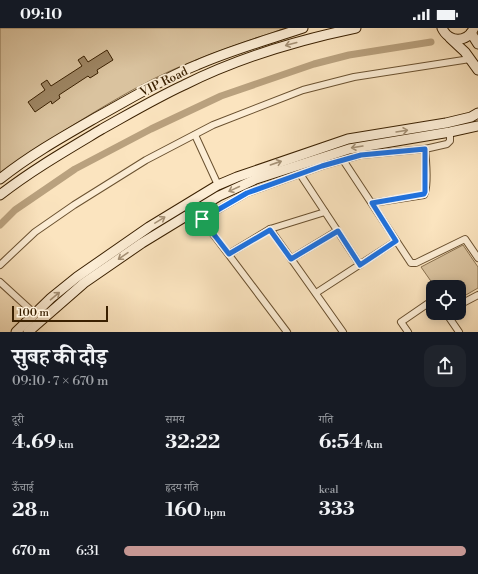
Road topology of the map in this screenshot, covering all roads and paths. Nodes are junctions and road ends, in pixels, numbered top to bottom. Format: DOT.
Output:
graph roads {
  1 [pos="303,28"];
  2 [pos="356,28"];
  3 [pos="434,28"];
  4 [pos="472,30"];
  5 [pos="446,34"];
  6 [pos="478,44"];
  7 [pos="470,59"];
  8 [pos="478,70"];
  9 [pos="478,113"];
  10 [pos="478,126"];
  11 [pos="450,132"];
  12 [pos="195,135"];
  13 [pos="425,149"];
  14 [pos="343,160"];
  15 [pos="300,174"];
  16 [pos="0,179"];
  17 [pos="218,186"];
  18 [pos="0,195"];
  19 [pos="372,203"];
  20 [pos="195,210"];
  21 [pos="325,212"];
  22 [pos="202,219"];
  23 [pos="270,230"];
  24 [pos="338,231"];
  25 [pos="396,241"];
  26 [pos="229,254"];
  27 [pos="478,258"];
  28 [pos="291,259"];
  29 [pos="0,265"];
  30 [pos="360,265"];
  31 [pos="0,282"];
  32 [pos="316,293"];
  33 [pos="478,295"];
  34 [pos="466,301"];
  35 [pos="426,305"];
  36 [pos="35,314"];
  37 [pos="451,320"];
  38 [pos="283,331"];
  39 [pos="16,332"];
  40 [pos="28,332"];
  41 [pos="343,332"];
  42 [pos="408,332"];
  43 [pos="459,332"];
  1 -- 16 [label="street, VIP Road"];
  2 -- 18 [label="street, VIP Road, one-way"];
  3 -- 5 [label="street"];
  4 -- 5 [label="street"];
  4 -- 6 [label="street"];
  5 -- 7 [label="street"];
  7 -- 8 [label="street"];
  7 -- 12 [label="street"];
  17 -- 9 [label="street, one-way"];
  10 -- 11 [label="street"];
  11 -- 13 [label="street"];
  11 -- 20 [label="street, one-way"];
  12 -- 17 [label="street"];
  12 -- 29 [label="street"];
  13 -- 14 [label="street"];
  13 -- 19 [label="street"];
  14 -- 15 [label="street"];
  14 -- 19 [label="street"];
  15 -- 21 [label="street"];
  15 -- 22 [label="street"];
  36 -- 17 [label="street, one-way"];
  19 -- 25 [label="street"];
  20 -- 22 [label="street"];
  20 -- 40 [label="street, one-way"];
  21 -- 23 [label="street"];
  21 -- 24 [label="street"];
  22 -- 26 [label="street"];
  23 -- 26 [label="street"];
  23 -- 28 [label="street"];
  24 -- 28 [label="street"];
  24 -- 30 [label="street"];
  25 -- 27 [label="street"];
  25 -- 30 [label="street"];
  26 -- 38 [label="street"];
  28 -- 32 [label="street"];
  30 -- 32 [label="street"];
  31 -- 36 [label="street"];
  32 -- 41 [label="street"];
  33 -- 34 [label="street"];
  35 -- 42 [label="street"];
  36 -- 39 [label="street"];
  37 -- 43 [label="street"];
}
